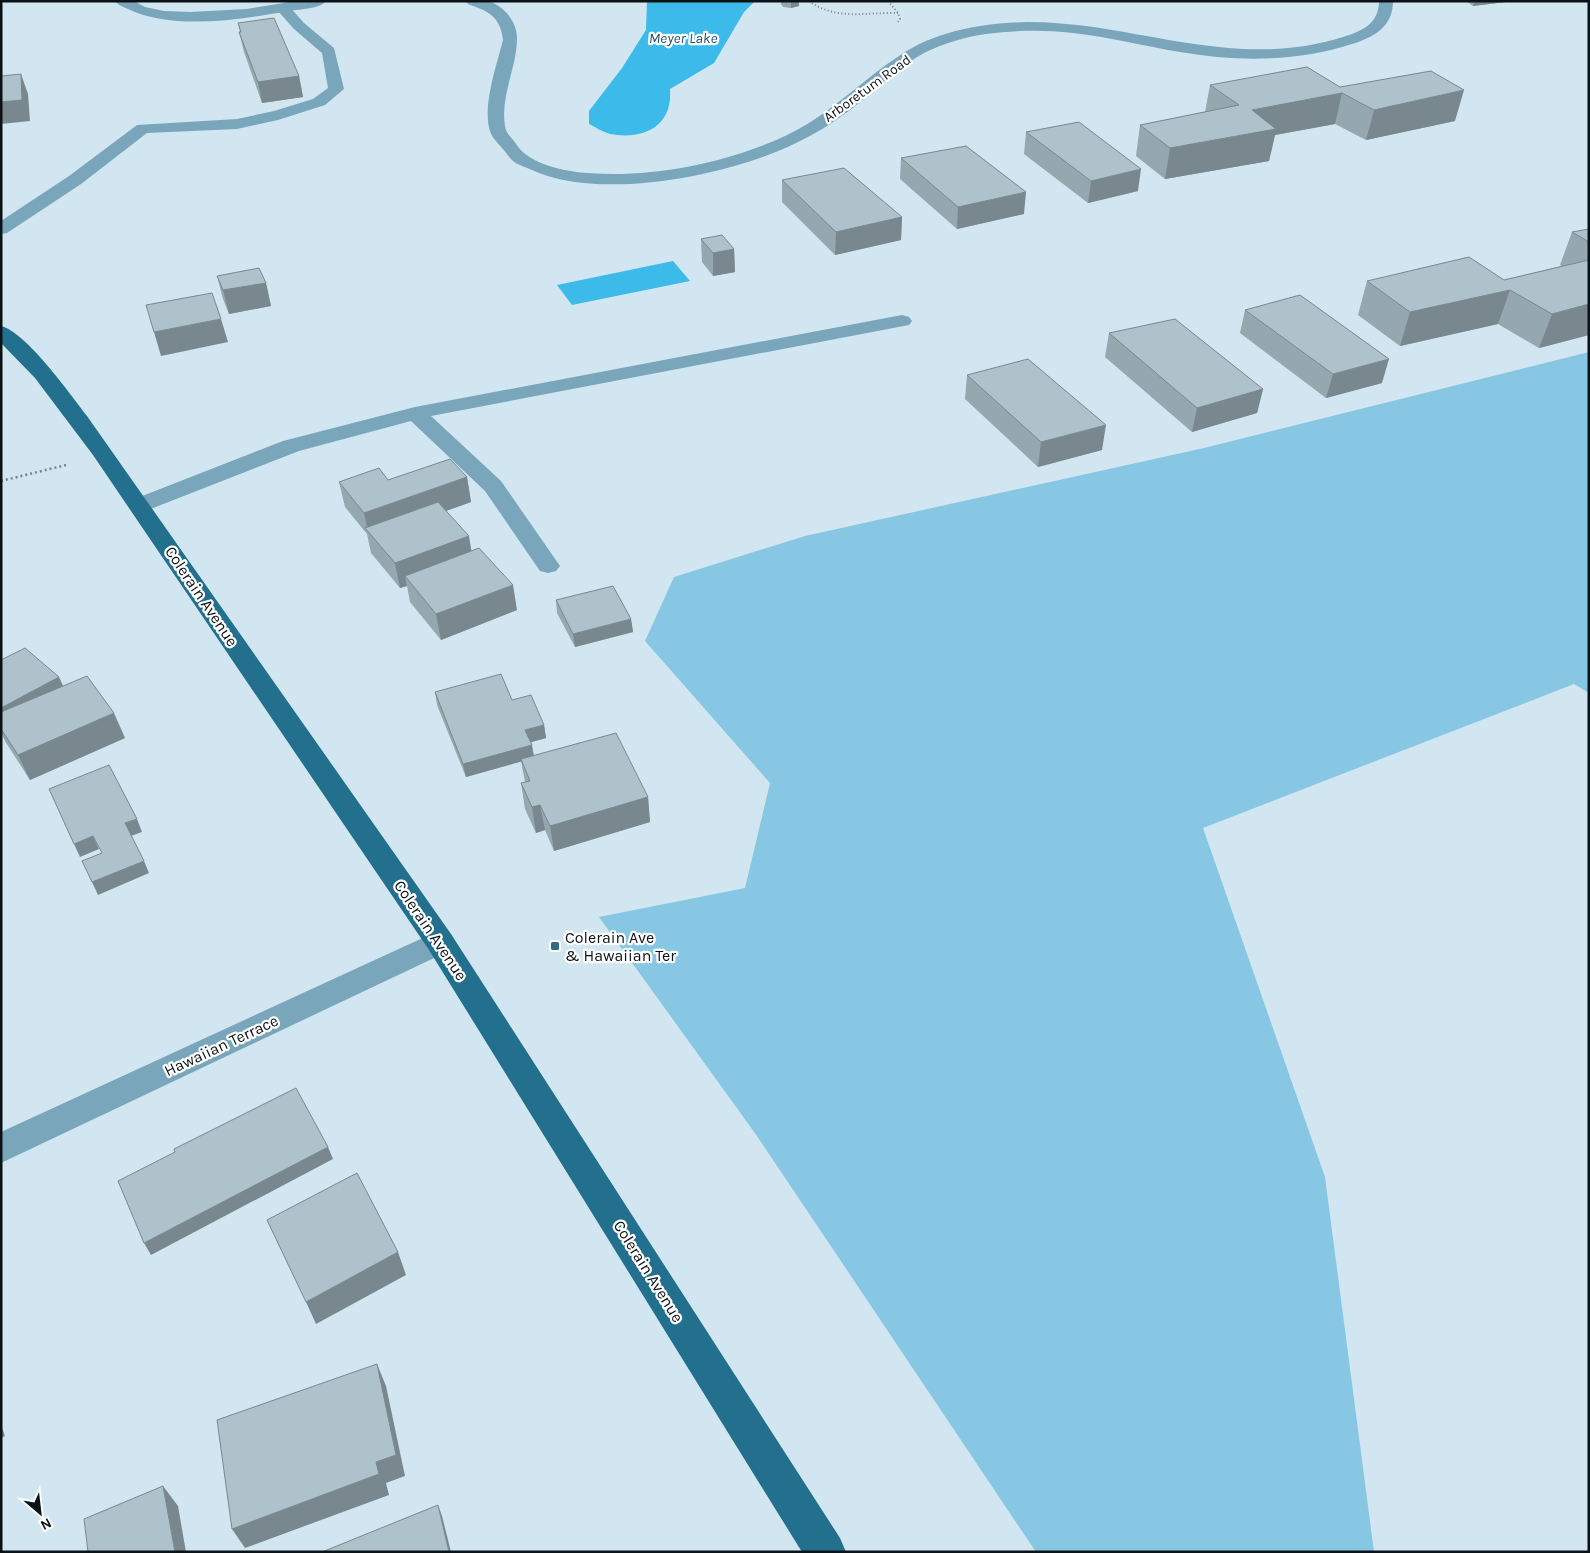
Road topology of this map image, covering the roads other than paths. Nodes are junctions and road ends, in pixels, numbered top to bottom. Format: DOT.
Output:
graph roads {
  1 [pos="122,1"];
  2 [pos="319,1"];
  3 [pos="472,1"];
  4 [pos="1386,1"];
  5 [pos="282,8"];
  6 [pos="1,229"];
  7 [pos="902,321"];
  8 [pos="1,332"];
  9 [pos="415,413"];
  10 [pos="140,505"];
  11 [pos="548,566"];
  12 [pos="440,942"];
  13 [pos="1,1148"];
  14 [pos="826,1552"];
  1 -- 5 [label="street"];
  2 -- 5 [label="street"];
  3 -- 4 [label="street, Arboretum Road"];
  5 -- 6 [label="street"];
  7 -- 9 [label="street"];
  8 -- 10 [label="main road, Colerain Avenue"];
  9 -- 10 [label="street"];
  9 -- 11 [label="street"];
  10 -- 12 [label="main road, Colerain Avenue"];
  12 -- 13 [label="street, Hawaiian Terrace"];
  12 -- 14 [label="main road, Colerain Avenue"];
}
